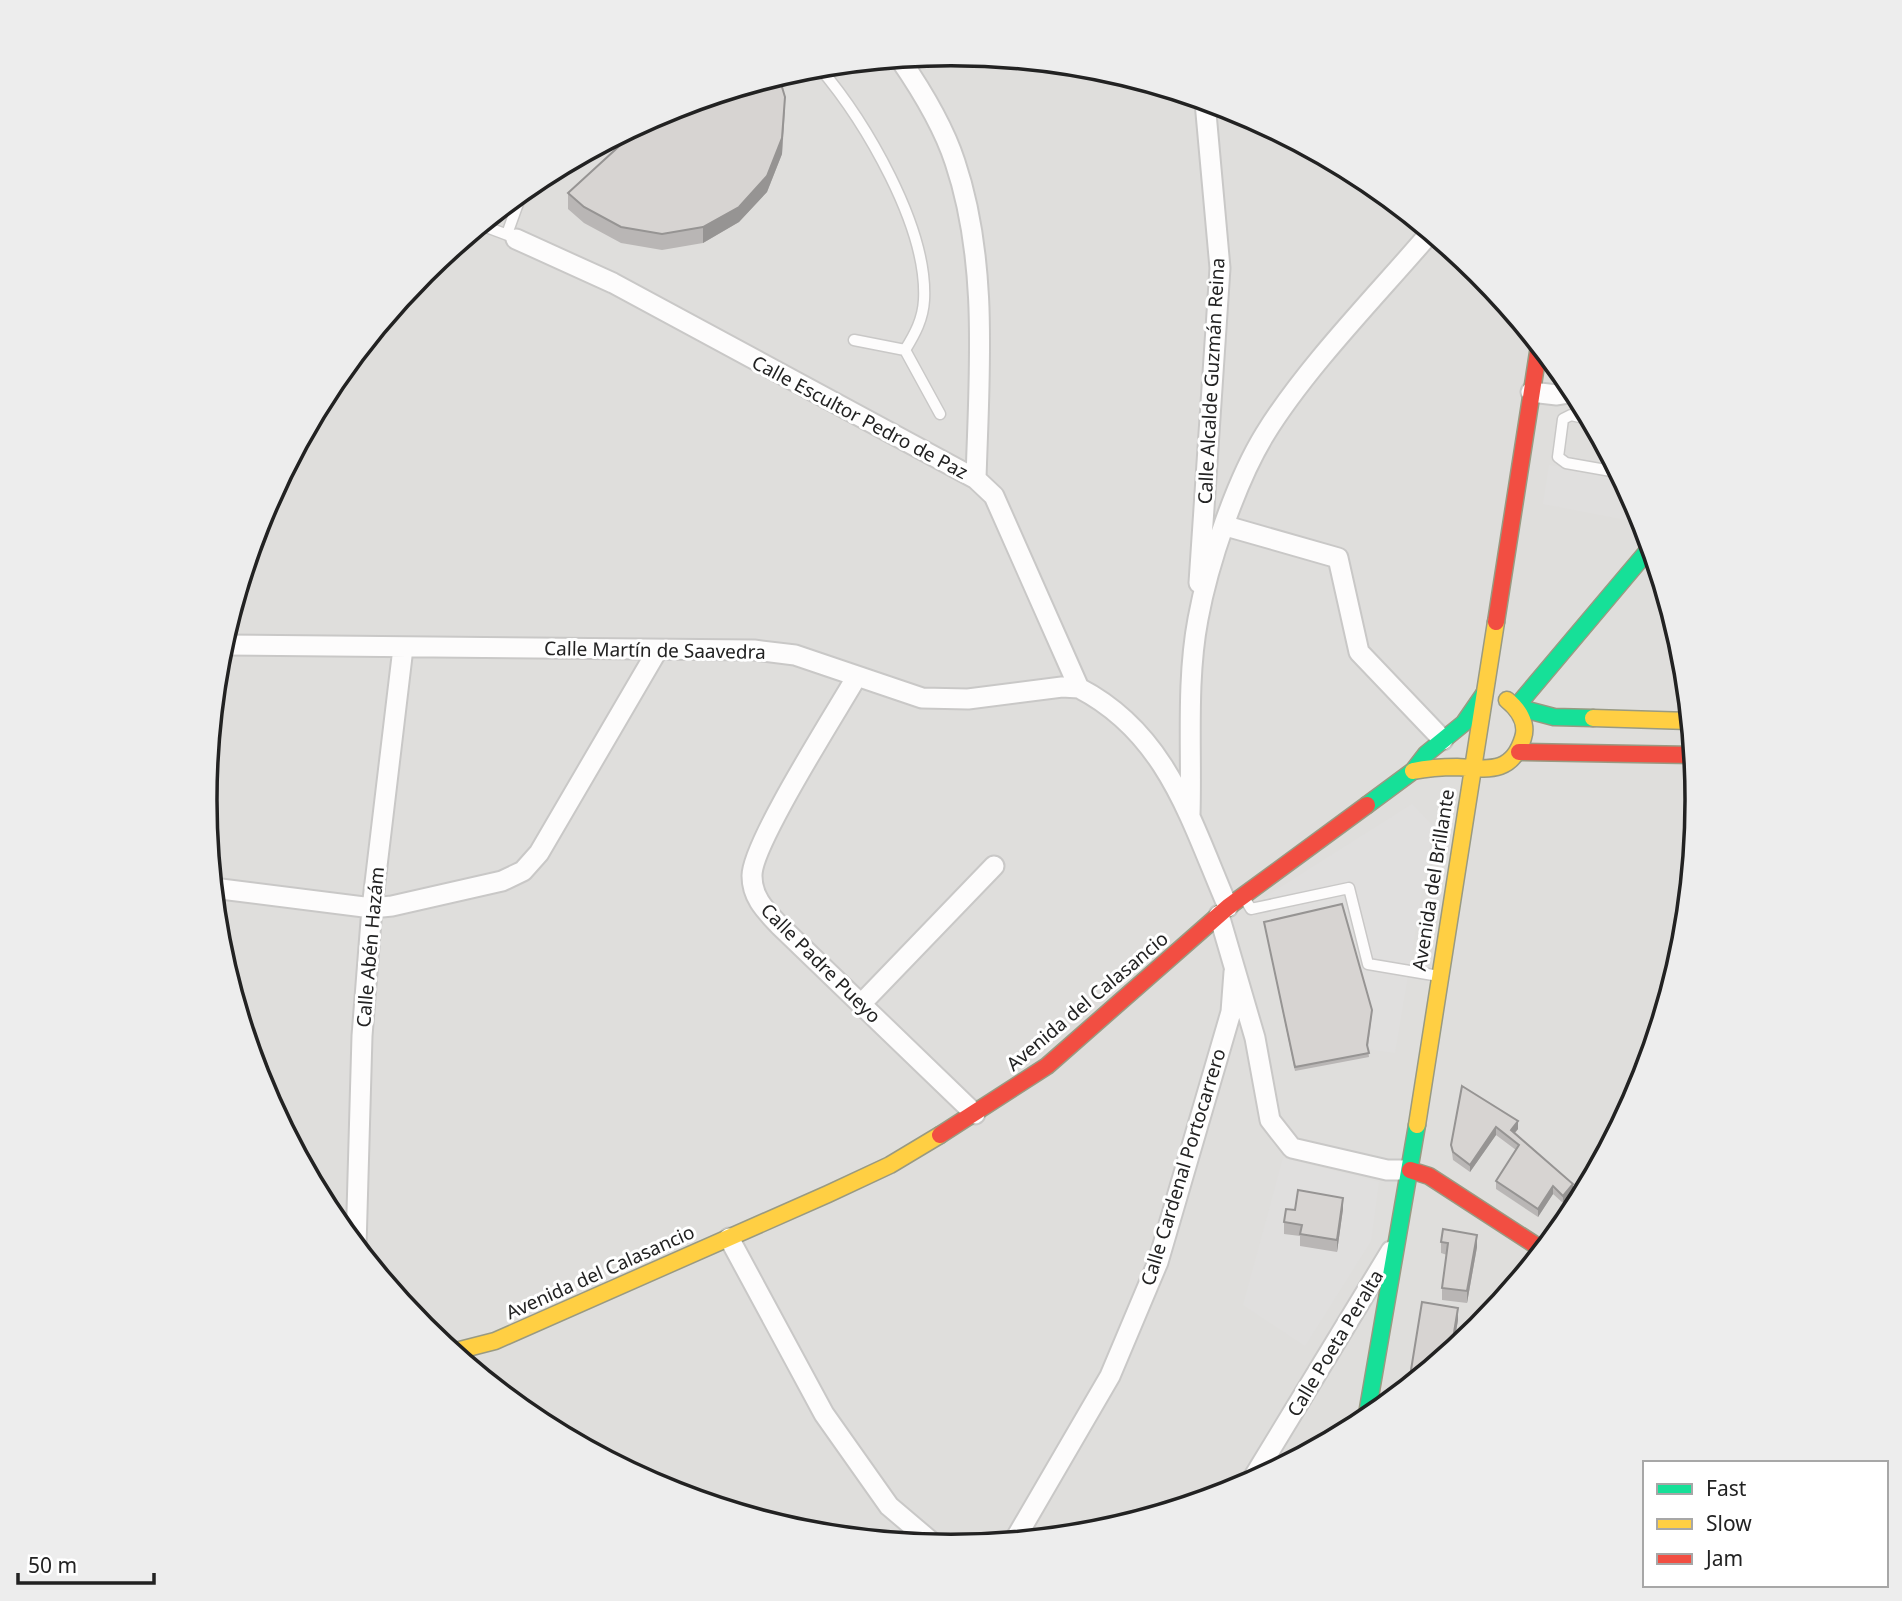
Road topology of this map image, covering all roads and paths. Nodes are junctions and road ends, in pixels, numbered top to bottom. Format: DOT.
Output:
graph roads {
  1 [pos="906,68"];
  2 [pos="827,78"];
  3 [pos="1206,112"];
  4 [pos="518,208"];
  5 [pos="491,229"];
  6 [pos="512,236"];
  7 [pos="1424,240"];
  8 [pos="854,340"];
  9 [pos="905,350"];
  10 [pos="1537,359"];
  11 [pos="1531,392"];
  12 [pos="1563,396"];
  13 [pos="940,414"];
  14 [pos="1576,416"];
  15 [pos="1606,470"];
  16 [pos="976,479"];
  17 [pos="1206,483"];
  18 [pos="1239,489"];
  19 [pos="1226,526"];
  20 [pos="1643,557"];
  21 [pos="1198,620"];
  22 [pos="234,645"];
  23 [pos="403,648"];
  24 [pos="657,651"];
  25 [pos="857,676"];
  26 [pos="1079,688"];
  27 [pos="1484,694"];
  28 [pos="1516,707"];
  29 [pos="1680,721"];
  30 [pos="1443,740"];
  31 [pos="1519,752"];
  32 [pos="1683,755"];
  33 [pos="1471,770"];
  34 [pos="1413,771"];
  35 [pos="1190,820"];
  36 [pos="994,866"];
  37 [pos="222,888"];
  38 [pos="1230,906"];
  39 [pos="372,908"];
  40 [pos="1234,972"];
  41 [pos="1439,976"];
  42 [pos="862,1003"];
  43 [pos="975,1114"];
  44 [pos="1410,1170"];
  45 [pos="356,1230"];
  46 [pos="729,1238"];
  47 [pos="1399,1238"];
  48 [pos="1535,1245"];
  49 [pos="463,1349"];
  50 [pos="1369,1404"];
  51 [pos="1260,1466"];
  52 [pos="1020,1531"];
  53 [pos="920,1533"];
  1 -- 16 [label="street"];
  2 -- 9 [label="lane"];
  3 -- 17 [label="street, Calle Alcalde Guzmán Reina"];
  4 -- 6 [label="lane"];
  5 -- 6 [label="lane"];
  6 -- 16 [label="street, Calle Escultor Pedro de Paz"];
  7 -- 18 [label="street"];
  8 -- 9 [label="lane"];
  9 -- 13 [label="lane"];
  10 -- 11 [label="street, Avenida del Brillante"];
  11 -- 12 [label="street"];
  11 -- 27 [label="street, Avenida del Brillante"];
  14 -- 15 [label="lane"];
  16 -- 26 [label="street, Calle Escultor Pedro de Paz"];
  17 -- 18 [label="street"];
  17 -- 21 [label="street, Calle Alcalde Guzmán Reina"];
  18 -- 19 [label="street"];
  19 -- 21 [label="street"];
  19 -- 30 [label="street"];
  20 -- 28 [label="street"];
  21 -- 35 [label="street"];
  22 -- 23 [label="street, Calle Martín de Saavedra"];
  23 -- 24 [label="street, Calle Martín de Saavedra"];
  23 -- 39 [label="street, Calle Abén Hazám"];
  24 -- 25 [label="street, Calle Martín de Saavedra"];
  24 -- 39 [label="street"];
  25 -- 26 [label="street, Calle Martín de Saavedra"];
  25 -- 42 [label="street, Calle Padre Pueyo"];
  26 -- 35 [label="street"];
  27 -- 28 [label="street"];
  27 -- 30 [label="street, Avenida del Calasancio"];
  27 -- 33 [label="street, Avenida del Brillante"];
  28 -- 29 [label="street"];
  28 -- 31 [label="street"];
  30 -- 34 [label="street, Avenida del Calasancio"];
  31 -- 32 [label="street"];
  31 -- 33 [label="street, Avenida del Calasancio"];
  33 -- 34 [label="street, Avenida del Calasancio"];
  33 -- 41 [label="street, Avenida del Brillante"];
  34 -- 38 [label="street, Avenida del Calasancio"];
  35 -- 38 [label="street"];
  36 -- 42 [label="street"];
  37 -- 39 [label="street"];
  38 -- 40 [label="street, Calle Cardenal Portocarrero"];
  38 -- 41 [label="lane"];
  38 -- 43 [label="street, Avenida del Calasancio"];
  39 -- 45 [label="street, Calle Abén Hazám"];
  40 -- 44 [label="street, Calle Cardenal Portocarrero"];
  40 -- 52 [label="street, Calle Cardenal Portocarrero"];
  41 -- 44 [label="street, Avenida del Brillante"];
  42 -- 43 [label="street, Calle Padre Pueyo"];
  43 -- 46 [label="street, Avenida del Calasancio"];
  44 -- 47 [label="street, Avenida del Brillante"];
  44 -- 48 [label="street"];
  46 -- 49 [label="street, Avenida del Calasancio"];
  46 -- 53 [label="street"];
  47 -- 50 [label="street, Avenida del Brillante"];
  47 -- 51 [label="street, Calle Poeta Peralta"];
}
